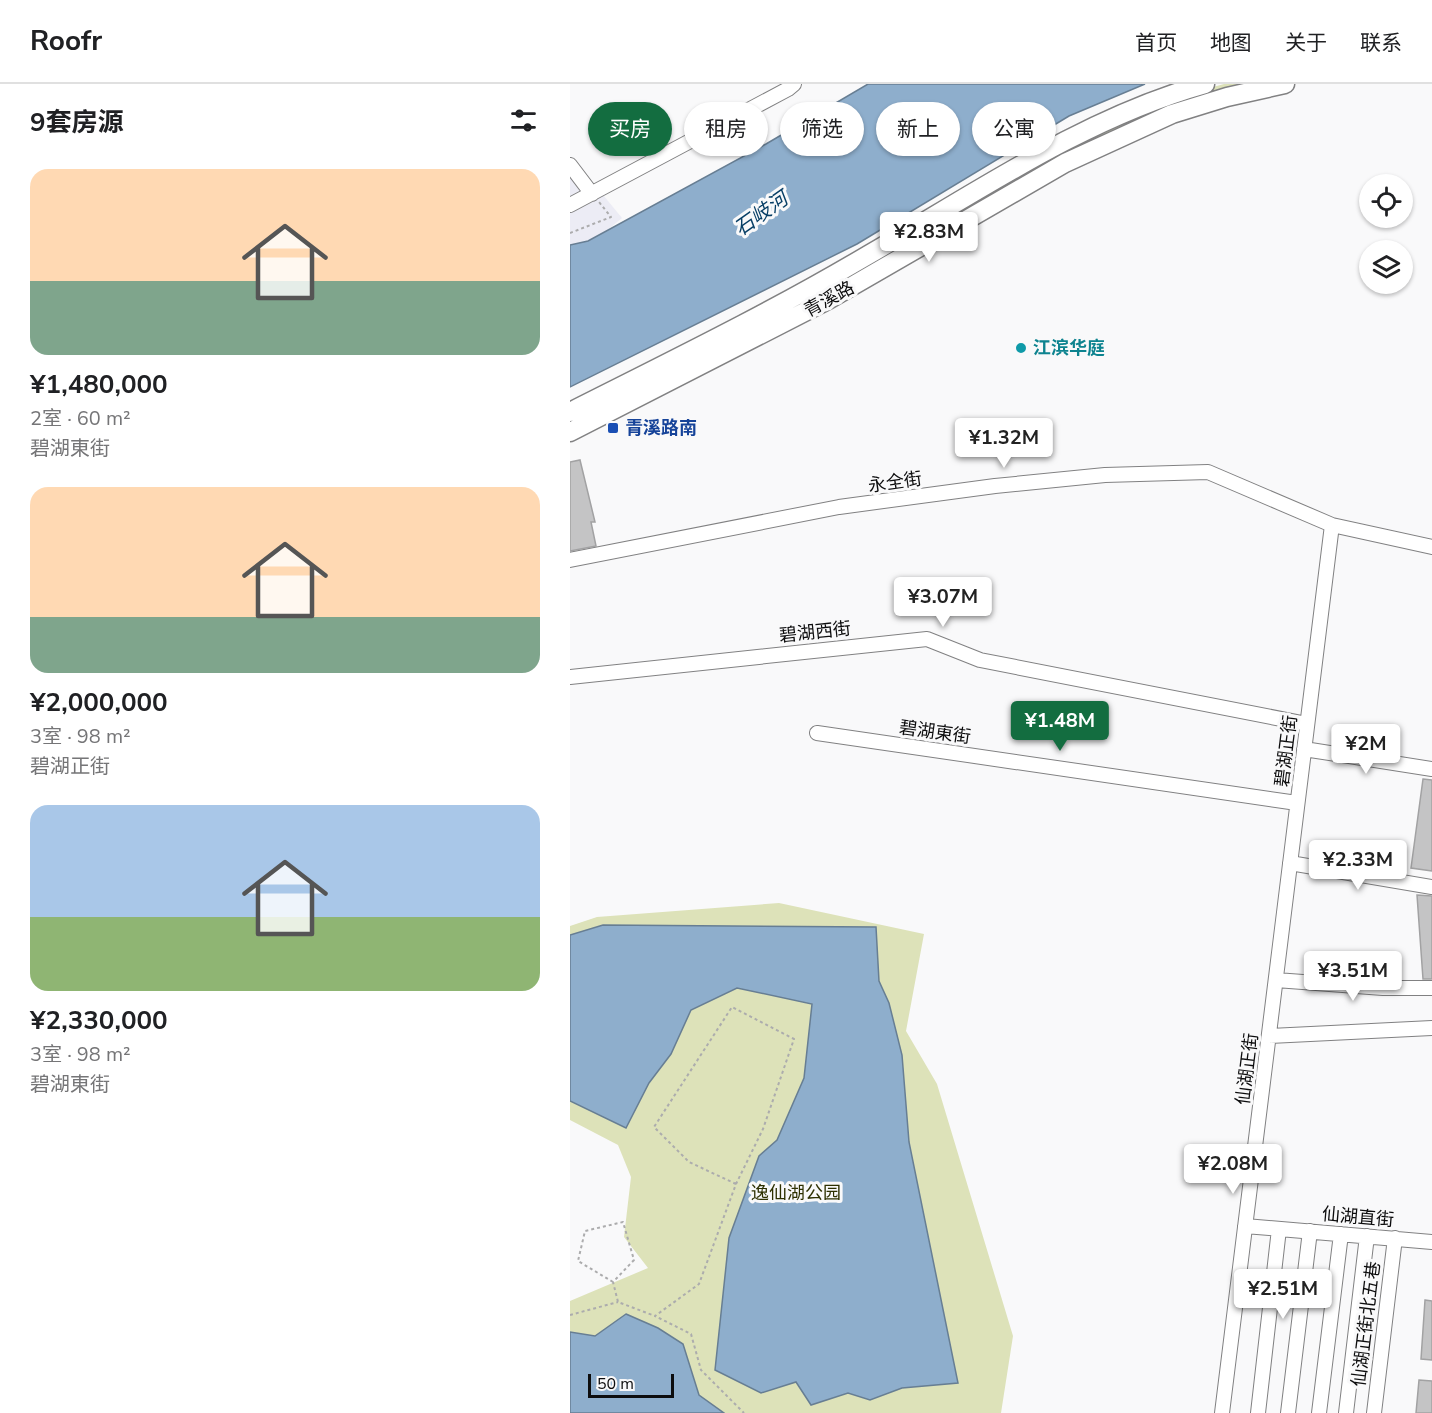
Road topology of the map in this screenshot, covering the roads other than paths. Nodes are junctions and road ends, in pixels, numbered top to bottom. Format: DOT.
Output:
graph roads {
  1 [pos="794,84"];
  2 [pos="1205,84"];
  3 [pos="1285,84"];
  4 [pos="570,165"];
  5 [pos="592,194"];
  6 [pos="570,204"];
  7 [pos="576,419"];
  8 [pos="1332,525"];
  9 [pos="1432,547"];
  10 [pos="570,560"];
  11 [pos="570,677"];
  12 [pos="1307,724"];
  13 [pos="817,733"];
  14 [pos="1304,749"];
  15 [pos="1432,769"];
  16 [pos="1298,803"];
  17 [pos="1290,863"];
  18 [pos="1432,887"];
  19 [pos="1276,980"];
  20 [pos="1432,988"];
  21 [pos="1432,1028"];
  22 [pos="1269,1036"];
  23 [pos="1245,1226"];
  24 [pos="1279,1229"];
  25 [pos="1310,1232"];
  26 [pos="1341,1234"];
  27 [pos="1367,1236"];
  28 [pos="1395,1238"];
  29 [pos="1432,1242"];
  30 [pos="1222,1413"];
  31 [pos="1258,1413"];
  32 [pos="1288,1413"];
  33 [pos="1319,1413"];
  34 [pos="1346,1413"];
  35 [pos="1374,1413"];
  1 -- 5 [label="street"];
  2 -- 7 [label="main road, 青溪路"];
  3 -- 7 [label="main road, 青溪路"];
  4 -- 5 [label="street"];
  5 -- 6 [label="street"];
  8 -- 9 [label="street, 永全街"];
  8 -- 10 [label="street, 永全街"];
  8 -- 12 [label="street, 碧湖正街"];
  11 -- 12 [label="street, 碧湖西街"];
  12 -- 14 [label="street, 碧湖正街"];
  13 -- 16 [label="street, 碧湖東街"];
  14 -- 15 [label="street"];
  14 -- 16 [label="street, 碧湖正街"];
  16 -- 17 [label="street, 碧湖正街"];
  17 -- 18 [label="street"];
  17 -- 19 [label="street, 碧湖正街"];
  19 -- 20 [label="street"];
  19 -- 22 [label="street, 仙湖正街"];
  21 -- 22 [label="street"];
  22 -- 23 [label="street, 仙湖正街"];
  23 -- 24 [label="street, 仙湖直街"];
  23 -- 30 [label="street, 仙湖正街"];
  24 -- 25 [label="street, 仙湖直街"];
  24 -- 31 [label="street"];
  25 -- 26 [label="street, 仙湖直街"];
  25 -- 32 [label="street"];
  26 -- 27 [label="street, 仙湖直街"];
  26 -- 33 [label="street"];
  27 -- 28 [label="street, 仙湖直街"];
  27 -- 34 [label="street"];
  28 -- 29 [label="street, 仙湖直街"];
  28 -- 35 [label="street, 仙湖正街北五巷"];
}
